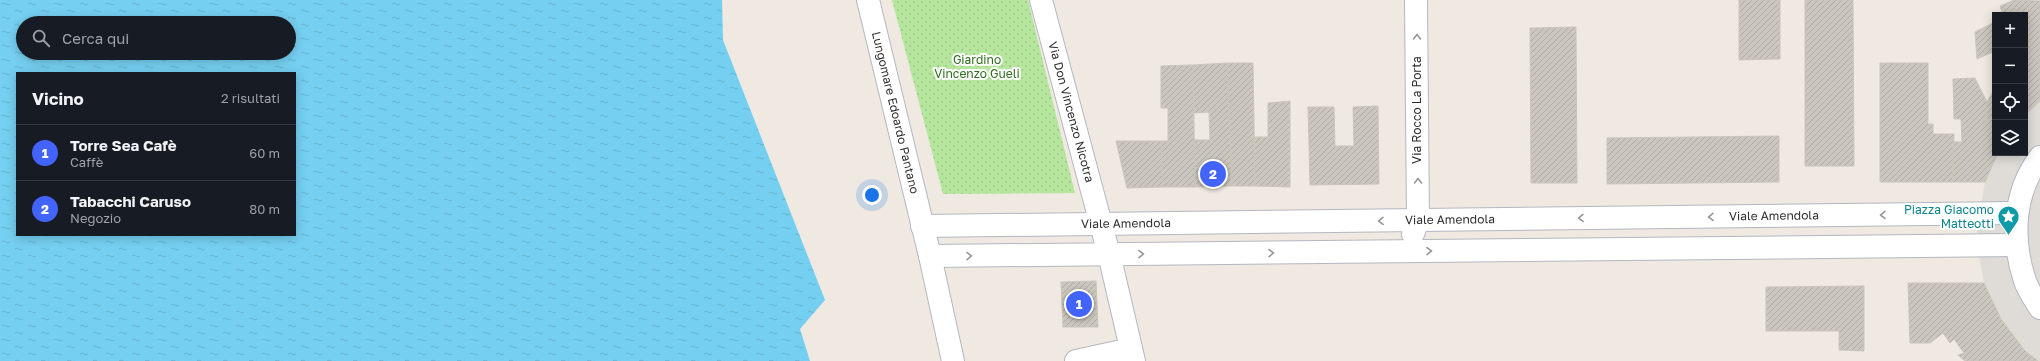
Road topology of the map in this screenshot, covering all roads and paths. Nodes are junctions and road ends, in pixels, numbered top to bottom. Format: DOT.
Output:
graph roads {
  1 [pos="868,0"];
  2 [pos="1041,0"];
  3 [pos="1416,0"];
  4 [pos="2040,157"];
  5 [pos="2016,213"];
  6 [pos="1418,220"];
  7 [pos="1102,224"];
  8 [pos="922,226"];
  9 [pos="2016,245"];
  10 [pos="1403,251"];
  11 [pos="1110,254"];
  12 [pos="930,256"];
  13 [pos="2040,308"];
  14 [pos="1133,355"];
  15 [pos="953,361"];
  16 [pos="1076,361"];
  1 -- 8 [label="street, Lungomare Edoardo Pantano"];
  2 -- 7 [label="street, Via Don Vincenzo Nicotra"];
  6 -- 3 [label="street, Via Rocco La Porta, one-way"];
  4 -- 5 [label="street"];
  5 -- 6 [label="street, Viale Amendola, one-way"];
  5 -- 9 [label="street"];
  6 -- 7 [label="street, Viale Amendola, one-way"];
  6 -- 10 [label="street, Via Rocco La Porta"];
  7 -- 8 [label="street, Viale Amendola"];
  7 -- 11 [label="street, Via Don Vincenzo Nicotra"];
  8 -- 12 [label="street, Lungomare Edoardo Pantano"];
  10 -- 9 [label="street, one-way"];
  9 -- 13 [label="street"];
  11 -- 10 [label="street, one-way"];
  12 -- 11 [label="street, one-way"];
  11 -- 14 [label="street, Via Don Vincenzo Nicotra"];
  12 -- 15 [label="street, Lungomare Edoardo Pantano"];
  14 -- 16 [label="street"];
}
